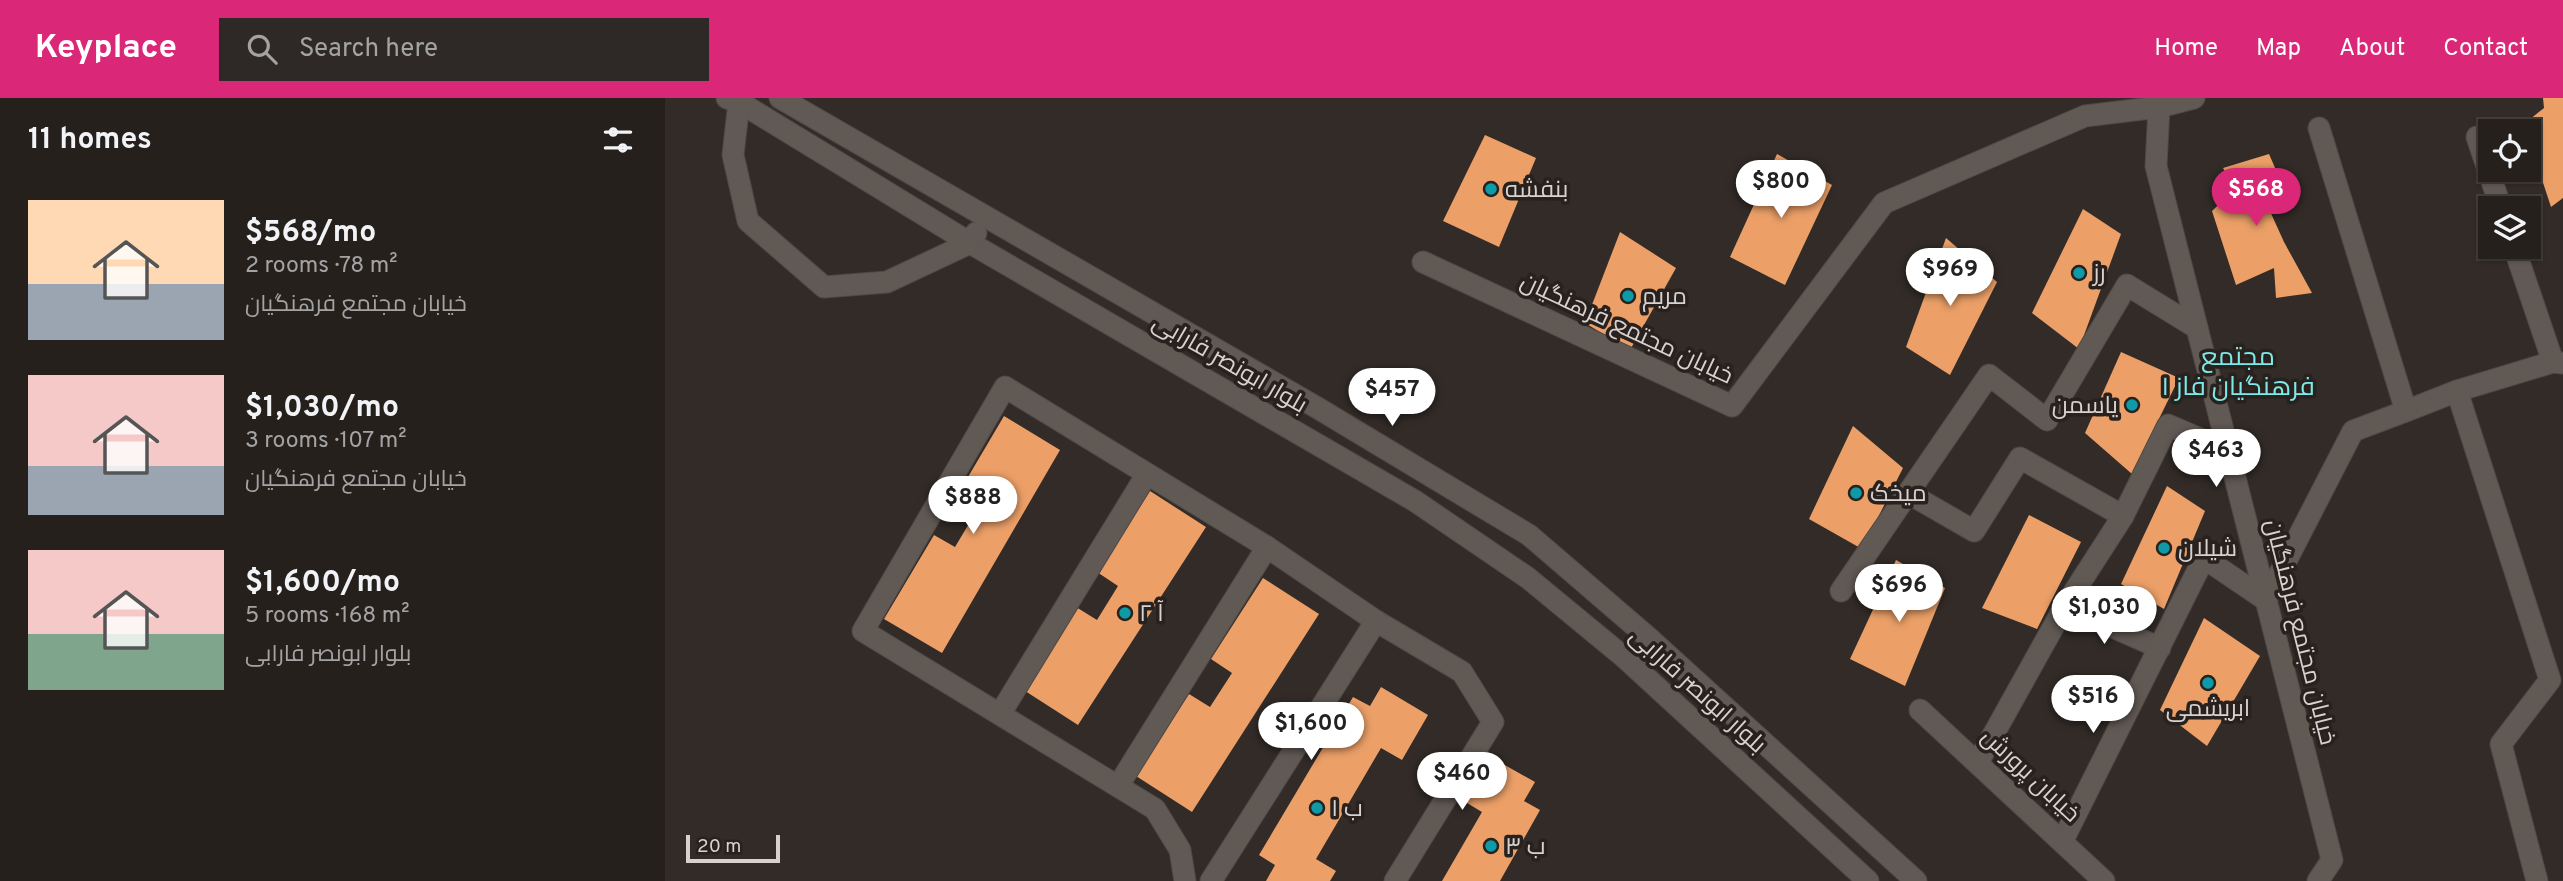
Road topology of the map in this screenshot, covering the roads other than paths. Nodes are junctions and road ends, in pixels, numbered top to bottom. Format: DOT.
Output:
graph roads {
  1 [pos="780,98"];
  2 [pos="2194,98"];
  3 [pos="733,100"];
  4 [pos="2159,107"];
  5 [pos="2319,128"];
  6 [pos="2477,137"];
  7 [pos="2497,196"];
  8 [pos="985,216"];
  9 [pos="970,243"];
  10 [pos="2519,259"];
  11 [pos="1423,262"];
  12 [pos="2197,328"];
  13 [pos="2558,362"];
  14 [pos="2457,391"];
  15 [pos="2406,411"];
  16 [pos="2228,451"];
  17 [pos="1147,474"];
  18 [pos="1908,493"];
  19 [pos="2123,516"];
  20 [pos="1267,547"];
  21 [pos="1841,591"];
  22 [pos="2266,600"];
  23 [pos="2065,606"];
  24 [pos="1376,621"];
  25 [pos="2160,648"];
  26 [pos="1920,710"];
  27 [pos="1000,714"];
  28 [pos="1978,762"];
  29 [pos="1118,786"];
  30 [pos="2063,840"];
  31 [pos="1185,881"];
  32 [pos="1212,881"];
  33 [pos="1395,881"];
  34 [pos="1868,881"];
  35 [pos="1916,881"];
  36 [pos="2104,881"];
  37 [pos="2318,881"];
  38 [pos="2537,881"];
  1 -- 8 [label="street, بلوار ابونصر فارابی"];
  2 -- 4 [label="street, خیابان مجتمع فرهنگیان"];
  3 -- 9 [label="street, بلوار ابونصر فارابی"];
  3 -- 9 [label="street"];
  4 -- 11 [label="street, خیابان مجتمع فرهنگیان"];
  4 -- 12 [label="street, خیابان مجتمع فرهنگیان"];
  5 -- 15 [label="street"];
  6 -- 7 [label="street"];
  8 -- 9 [label="street"];
  8 -- 35 [label="street, بلوار ابونصر فارابی"];
  9 -- 34 [label="street, بلوار ابونصر فارابی"];
  10 -- 13 [label="street"];
  12 -- 16 [label="street, خیابان مجتمع فرهنگیان"];
  12 -- 18 [label="street"];
  13 -- 14 [label="street"];
  14 -- 15 [label="street"];
  14 -- 38 [label="street"];
  15 -- 22 [label="street"];
  16 -- 19 [label="street"];
  16 -- 22 [label="street, خیابان مجتمع فرهنگیان"];
  17 -- 20 [label="street"];
  17 -- 27 [label="street"];
  17 -- 27 [label="street"];
  18 -- 19 [label="street"];
  18 -- 21 [label="street"];
  19 -- 23 [label="street"];
  20 -- 24 [label="street"];
  20 -- 29 [label="street"];
  22 -- 25 [label="street"];
  22 -- 37 [label="street, خیابان مجتمع فرهنگیان"];
  23 -- 25 [label="street"];
  23 -- 28 [label="street"];
  24 -- 32 [label="street"];
  24 -- 33 [label="street"];
  25 -- 30 [label="street"];
  26 -- 28 [label="street, خیابان پرورش"];
  27 -- 29 [label="street"];
  28 -- 30 [label="street, خیابان پرورش"];
  29 -- 31 [label="street"];
  30 -- 36 [label="street, خیابان پرورش"];
}
